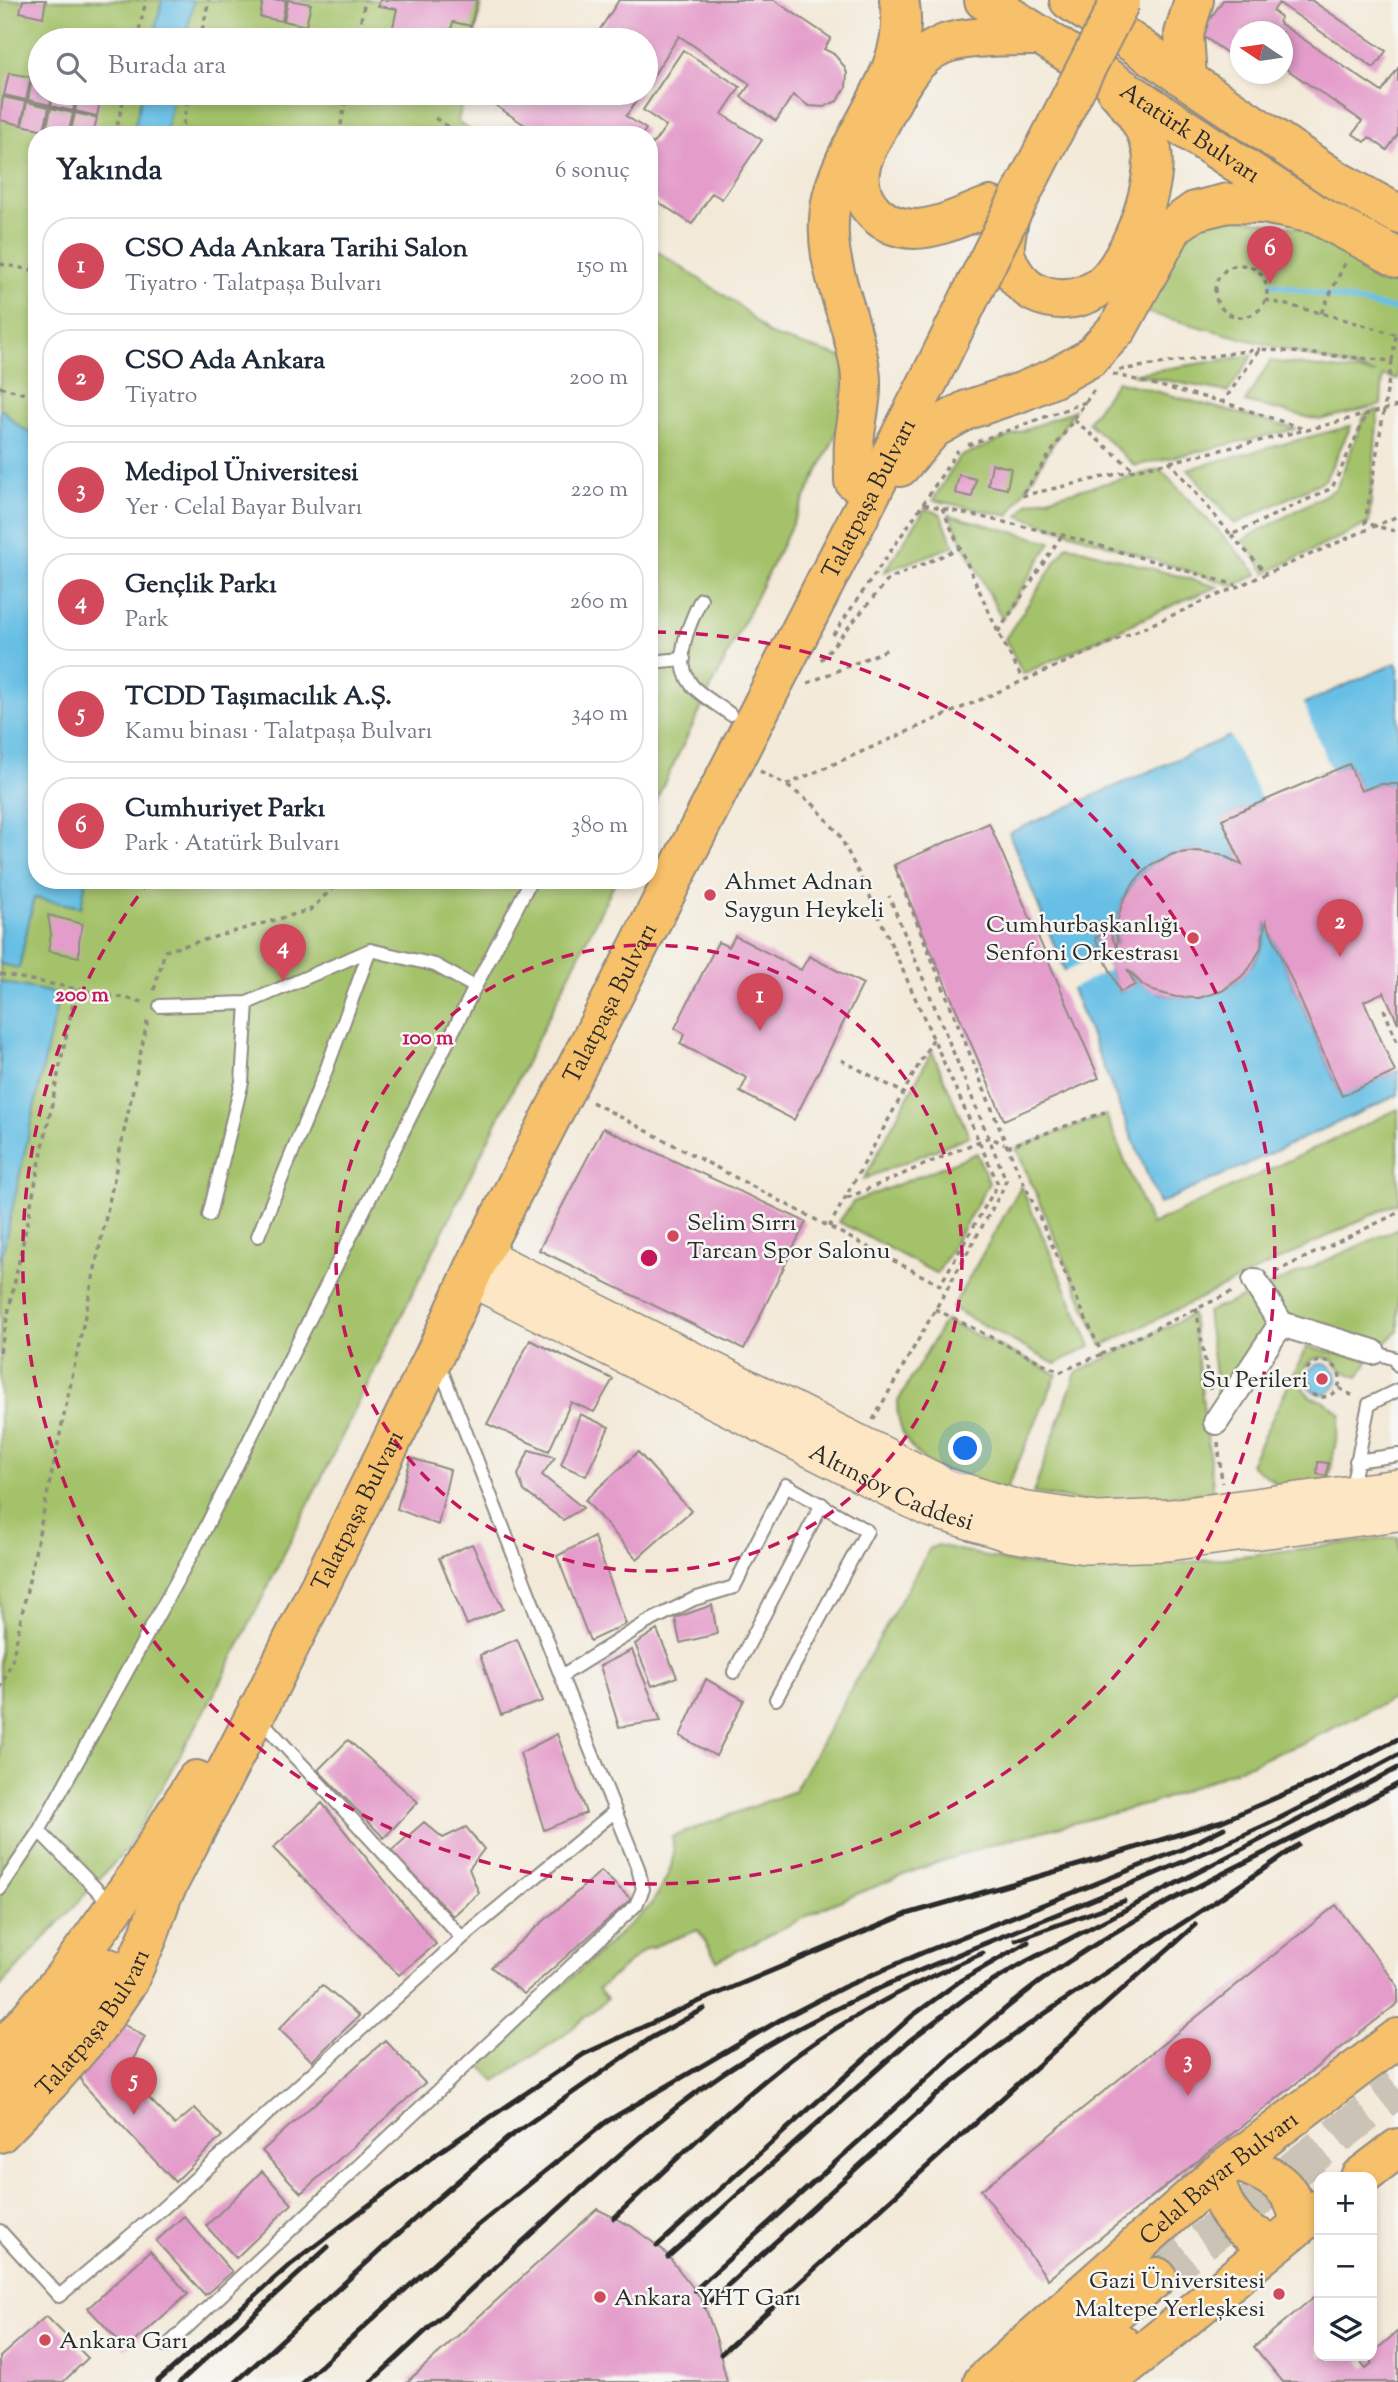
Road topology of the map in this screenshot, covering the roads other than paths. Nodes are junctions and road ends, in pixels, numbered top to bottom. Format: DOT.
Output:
graph roads {
  1 [pos="899,0"];
  2 [pos="984,0"];
  3 [pos="1069,0"];
  4 [pos="1093,0"];
  5 [pos="1121,0"];
  6 [pos="1194,0"];
  7 [pos="1042,36"];
  8 [pos="1103,75"];
  9 [pos="1187,78"];
  10 [pos="1000,212"];
  11 [pos="1315,214"];
  12 [pos="1398,214"];
  13 [pos="1398,258"];
  14 [pos="863,486"];
  15 [pos="701,599"];
  16 [pos="684,659"];
  17 [pos="658,661"];
  18 [pos="730,714"];
  19 [pos="658,858"];
  20 [pos="526,889"];
  21 [pos="643,889"];
  22 [pos="370,950"];
  23 [pos="475,986"];
  24 [pos="247,1003"];
  25 [pos="155,1005"];
  26 [pos="209,1215"];
  27 [pos="258,1236"];
  28 [pos="475,1266"];
  29 [pos="1255,1281"];
  30 [pos="1281,1324"];
  31 [pos="1373,1352"];
  32 [pos="435,1354"];
  33 [pos="1398,1365"];
  34 [pos="1398,1391"];
  35 [pos="1216,1422"];
  36 [pos="1398,1455"];
  37 [pos="1398,1487"];
  38 [pos="1353,1491"];
  39 [pos="822,1504"];
  40 [pos="1398,1513"];
  41 [pos="734,1672"];
  42 [pos="561,1676"];
  43 [pos="776,1699"];
  44 [pos="256,1714"];
  45 [pos="614,1812"];
  46 [pos="39,1831"];
  47 [pos="0,1889"];
  48 [pos="135,1892"];
  49 [pos="462,1938"];
  50 [pos="0,2016"];
  51 [pos="1398,2038"];
  52 [pos="0,2053"];
  53 [pos="0,2093"];
  54 [pos="0,2133"];
  55 [pos="1398,2148"];
  56 [pos="1225,2168"];
  57 [pos="1367,2172"];
  58 [pos="1298,2225"];
  59 [pos="0,2231"];
  60 [pos="167,2346"];
  61 [pos="982,2382"];
  62 [pos="1031,2382"];
  63 [pos="1073,2382"];
  64 [pos="1107,2382"];
  1 -- 14 [label="main road"];
  2 -- 7 [label="main road, Atatürk Bulvarı"];
  3 -- 9 [label="main road, Atatürk Bulvarı"];
  4 -- 10 [label="main road, Talatpaşa Bulvarı"];
  5 -- 10 [label="main road, Talatpaşa Bulvarı, bridge"];
  6 -- 9 [label="main road"];
  7 -- 8 [label="main road, Atatürk Bulvarı"];
  7 -- 10 [label="main road"];
  8 -- 10 [label="main road, bridge"];
  8 -- 11 [label="main road, Atatürk Bulvarı"];
  9 -- 12 [label="main road, Atatürk Bulvarı"];
  10 -- 14 [label="main road, Talatpaşa Bulvarı, bridge"];
  11 -- 13 [label="main road, Atatürk Bulvarı"];
  11 -- 14 [label="main road"];
  14 -- 18 [label="main road, Talatpaşa Bulvarı"];
  14 -- 28 [label="main road, Talatpaşa Bulvarı"];
  15 -- 16 [label="lane"];
  16 -- 17 [label="lane"];
  16 -- 18 [label="lane"];
  18 -- 19 [label="main road, Talatpaşa Bulvarı"];
  20 -- 23 [label="lane"];
  21 -- 48 [label="main road, Talatpaşa Bulvarı"];
  22 -- 23 [label="lane"];
  22 -- 24 [label="lane"];
  22 -- 27 [label="lane"];
  23 -- 46 [label="lane"];
  24 -- 25 [label="lane"];
  24 -- 26 [label="lane"];
  28 -- 32 [label="main road, Talatpaşa Bulvarı"];
  28 -- 38 [label="street, Altınsoy Caddesi"];
  28 -- 38 [label="street, Altınsoy Caddesi"];
  29 -- 30 [label="street"];
  30 -- 31 [label="street"];
  30 -- 35 [label="street"];
  31 -- 33 [label="lane"];
  32 -- 42 [label="lane"];
  32 -- 44 [label="main road, Talatpaşa Bulvarı"];
  34 -- 38 [label="lane"];
  36 -- 38 [label="lane"];
  37 -- 38 [label="street, Altınsoy Caddesi"];
  38 -- 40 [label="street, Altınsoy Caddesi"];
  39 -- 41 [label="lane"];
  39 -- 42 [label="lane"];
  39 -- 43 [label="lane"];
  42 -- 45 [label="lane"];
  44 -- 48 [label="main road, Talatpaşa Bulvarı"];
  44 -- 49 [label="lane"];
  45 -- 49 [label="lane"];
  45 -- 60 [label="lane"];
  46 -- 47 [label="lane"];
  46 -- 48 [label="lane"];
  48 -- 50 [label="main road, Talatpaşa Bulvarı"];
  48 -- 52 [label="main road, Talatpaşa Bulvarı"];
  48 -- 53 [label="main road, Talatpaşa Bulvarı"];
  48 -- 54 [label="main road, Talatpaşa Bulvarı"];
  49 -- 59 [label="lane"];
  51 -- 56 [label="main road, Celal Bayar Bulvarı"];
  55 -- 57 [label="main road"];
  56 -- 58 [label="main road"];
  56 -- 58 [label="main road"];
  56 -- 61 [label="main road, Celal Bayar Bulvarı"];
  58 -- 64 [label="main road"];
  62 -- 63 [label="main road, Celal Bayar Bulvarı"];
}
